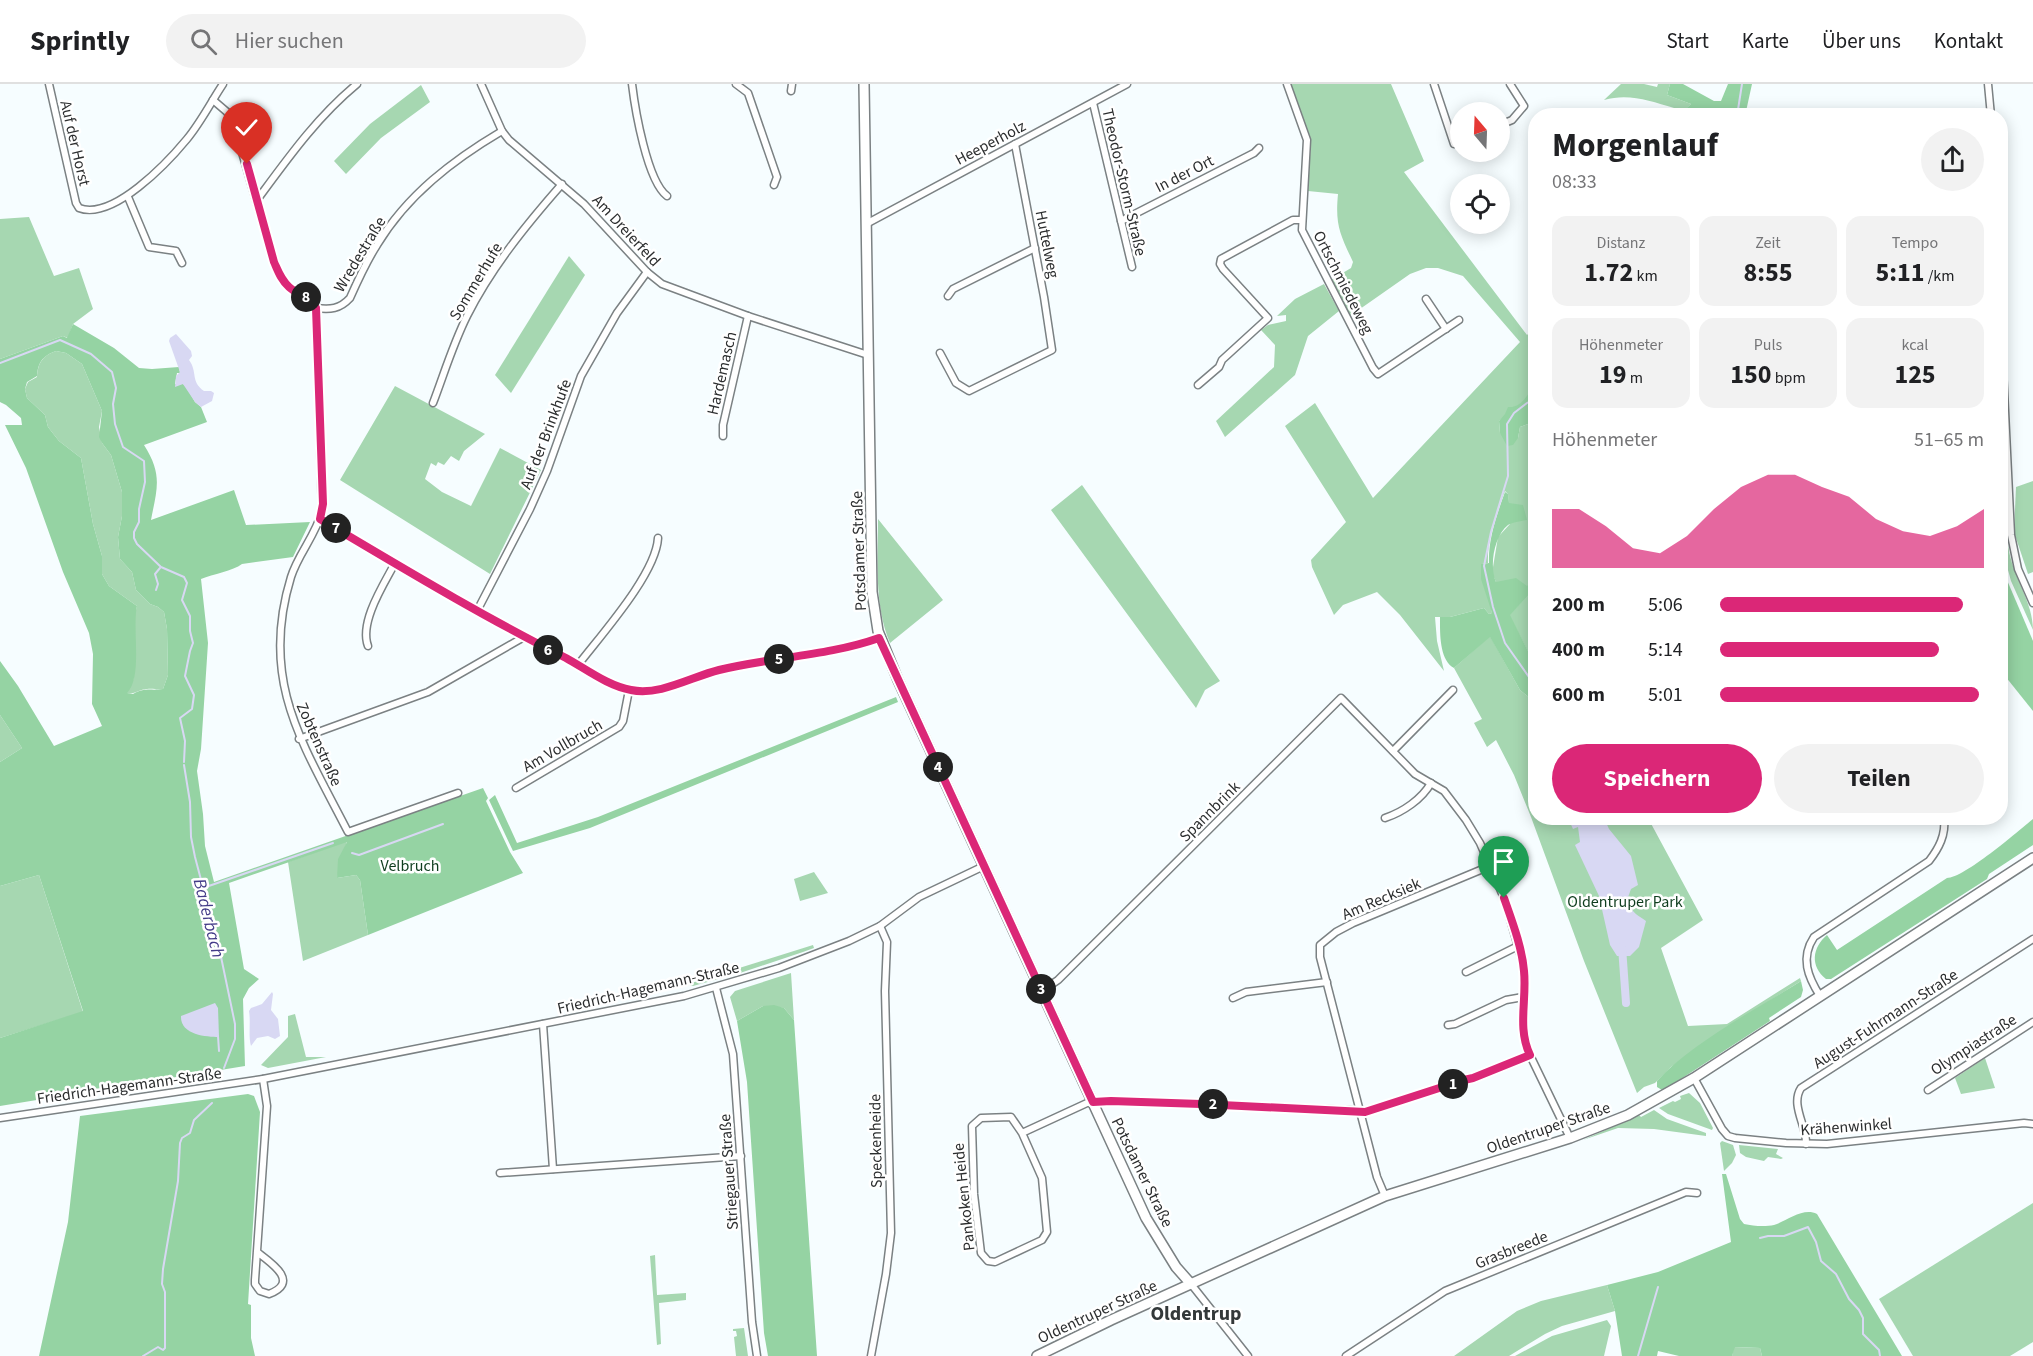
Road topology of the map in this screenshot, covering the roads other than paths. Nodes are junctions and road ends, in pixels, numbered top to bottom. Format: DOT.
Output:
graph roads {
  1 [pos="49,84"];
  2 [pos="223,84"];
  3 [pos="357,84"];
  4 [pos="481,84"];
  5 [pos="632,84"];
  6 [pos="736,84"];
  7 [pos="864,84"];
  8 [pos="1127,84"];
  9 [pos="1287,84"];
  10 [pos="1434,84"];
  11 [pos="1510,84"];
  12 [pos="1988,84"];
  13 [pos="213,100"];
  14 [pos="1093,103"];
  15 [pos="1990,108"];
  16 [pos="1510,121"];
  17 [pos="502,131"];
  18 [pos="1450,132"];
  19 [pos="1015,144"];
  20 [pos="1258,148"];
  21 [pos="562,184"];
  22 [pos="774,185"];
  23 [pos="128,196"];
  24 [pos="667,196"];
  25 [pos="257,200"];
  26 [pos="1302,220"];
  27 [pos="1121,221"];
  28 [pos="866,224"];
  29 [pos="1035,248"];
  30 [pos="182,263"];
  31 [pos="1132,267"];
  32 [pos="647,272"];
  33 [pos="948,296"];
  34 [pos="1426,299"];
  35 [pos="316,308"];
  36 [pos="748,316"];
  37 [pos="1459,320"];
  38 [pos="1446,329"];
  39 [pos="940,352"];
  40 [pos="868,355"];
  41 [pos="1198,385"];
  42 [pos="433,403"];
  43 [pos="723,436"];
  44 [pos="2008,486"];
  45 [pos="320,519"];
  46 [pos="658,538"];
  47 [pos="395,563"];
  48 [pos="2033,603"];
  49 [pos="477,611"];
  50 [pos="524,637"];
  51 [pos="879,638"];
  52 [pos="368,646"];
  53 [pos="578,665"];
  54 [pos="629,690"];
  55 [pos="1453,690"];
  56 [pos="299,739"];
  57 [pos="1393,751"];
  58 [pos="1431,783"];
  59 [pos="516,788"];
  60 [pos="458,793"];
  61 [pos="1385,818"];
  62 [pos="1945,825"];
  63 [pos="2033,858"];
  64 [pos="984,866"];
  65 [pos="1490,866"];
  66 [pos="880,926"];
  67 [pos="2033,939"];
  68 [pos="1518,946"];
  69 [pos="1466,972"];
  70 [pos="1327,982"];
  71 [pos="716,988"];
  72 [pos="1042,991"];
  73 [pos="1820,996"];
  74 [pos="1523,997"];
  75 [pos="1233,998"];
  76 [pos="2033,1022"];
  77 [pos="543,1024"];
  78 [pos="1448,1025"];
  79 [pos="1530,1055"];
  80 [pos="1694,1078"];
  81 [pos="263,1079"];
  82 [pos="1928,1090"];
  83 [pos="1093,1102"];
  84 [pos="1360,1112"];
  85 [pos="0,1118"];
  86 [pos="2033,1124"];
  87 [pos="1022,1133"];
  88 [pos="1570,1138"];
  89 [pos="1806,1144"];
  90 [pos="741,1156"];
  91 [pos="553,1169"];
  92 [pos="500,1173"];
  93 [pos="1697,1193"];
  94 [pos="1385,1196"];
  95 [pos="257,1252"];
  96 [pos="1191,1284"];
  97 [pos="757,1356"];
  98 [pos="871,1356"];
  99 [pos="1037,1356"];
  100 [pos="1248,1356"];
  101 [pos="1346,1356"];
  1 -- 23 [label="street, Auf der Horst"];
  2 -- 13 [label="street"];
  3 -- 25 [label="street"];
  4 -- 17 [label="street, Am Dreierfeld"];
  5 -- 24 [label="street"];
  6 -- 22 [label="street"];
  7 -- 28 [label="street, Potsdamer Straße"];
  8 -- 14 [label="street, Heeperholz"];
  9 -- 26 [label="street, Ortschmiedeweg"];
  10 -- 18 [label="street"];
  11 -- 16 [label="street"];
  12 -- 15 [label="street"];
  13 -- 23 [label="street"];
  13 -- 25 [label="street"];
  14 -- 19 [label="street, Heeperholz"];
  14 -- 27 [label="street, Theodor-Storm-Straße"];
  17 -- 21 [label="street, Am Dreierfeld"];
  17 -- 35 [label="street, Wredestraße"];
  19 -- 28 [label="street, Heeperholz"];
  19 -- 29 [label="street, Huttelweg"];
  20 -- 27 [label="street, In der Ort"];
  21 -- 32 [label="street, Am Dreierfeld"];
  21 -- 42 [label="street, Sommerhufe"];
  23 -- 30 [label="street"];
  25 -- 35 [label="street"];
  26 -- 38 [label="street, Ortschmiedeweg"];
  26 -- 41 [label="street"];
  27 -- 31 [label="street, Theodor-Storm-Straße"];
  28 -- 40 [label="street, Potsdamer Straße"];
  29 -- 33 [label="street"];
  29 -- 39 [label="street, Huttelweg"];
  32 -- 36 [label="street, Am Dreierfeld"];
  32 -- 49 [label="street, Auf der Brinkhufe"];
  34 -- 38 [label="street"];
  35 -- 45 [label="street"];
  36 -- 40 [label="street, Am Dreierfeld"];
  36 -- 43 [label="street, Hardemasch"];
  37 -- 38 [label="street, Ortschmiedeweg"];
  40 -- 51 [label="street, Potsdamer Straße"];
  44 -- 48 [label="street"];
  45 -- 47 [label="street"];
  45 -- 56 [label="street, Zobtenstraße"];
  46 -- 53 [label="street"];
  47 -- 49 [label="street"];
  47 -- 52 [label="street"];
  49 -- 50 [label="street"];
  50 -- 53 [label="street"];
  50 -- 56 [label="street"];
  51 -- 54 [label="street"];
  51 -- 64 [label="street, Potsdamer Straße"];
  53 -- 54 [label="street"];
  54 -- 59 [label="street, Am Vollbruch"];
  55 -- 57 [label="street"];
  56 -- 60 [label="street, Zobtenstraße"];
  57 -- 58 [label="street, Spannbrink"];
  57 -- 72 [label="street, Spannbrink"];
  58 -- 61 [label="street"];
  58 -- 65 [label="street, Spannbrink"];
  62 -- 73 [label="street"];
  63 -- 73 [label="street, Oldentruper Straße"];
  64 -- 66 [label="street, Friedrich-Hagemann-Straße"];
  64 -- 72 [label="street, Potsdamer Straße"];
  65 -- 68 [label="street, Spannbrink"];
  65 -- 70 [label="street, Am Recksiek"];
  66 -- 71 [label="street, Friedrich-Hagemann-Straße"];
  66 -- 98 [label="street, Speckenheide"];
  67 -- 89 [label="street, August-Fuhrmann-Straße"];
  68 -- 69 [label="street"];
  68 -- 74 [label="street, Spannbrink"];
  70 -- 75 [label="street"];
  70 -- 84 [label="street, Am Recksiek"];
  71 -- 77 [label="street, Friedrich-Hagemann-Straße"];
  71 -- 90 [label="street, Striegauer Straße"];
  72 -- 83 [label="street, Potsdamer Straße"];
  73 -- 80 [label="street, Oldentruper Straße"];
  74 -- 78 [label="street"];
  74 -- 79 [label="street, Spannbrink"];
  76 -- 82 [label="street, Olympiastraße"];
  77 -- 81 [label="street, Friedrich-Hagemann-Straße"];
  77 -- 91 [label="street, Friedrich-Hagemann-Straße"];
  79 -- 84 [label="street"];
  79 -- 88 [label="street, Spannbrink"];
  80 -- 88 [label="street, Oldentruper Straße"];
  80 -- 89 [label="street, Krähenwinkel"];
  81 -- 85 [label="street, Friedrich-Hagemann-Straße"];
  81 -- 95 [label="street"];
  83 -- 84 [label="street"];
  83 -- 87 [label="street"];
  83 -- 96 [label="street, Potsdamer Straße"];
  84 -- 94 [label="street, Am Recksiek"];
  86 -- 89 [label="street, Krähenwinkel"];
  87 -- 87 [label="street, Pankoken Heide"];
  88 -- 94 [label="street, Oldentruper Straße"];
  90 -- 91 [label="street"];
  90 -- 97 [label="street, Striegauer Straße"];
  91 -- 92 [label="street"];
  93 -- 101 [label="street, Grasbreede"];
  94 -- 96 [label="street, Oldentruper Straße"];
  95 -- 95 [label="street"];
  96 -- 99 [label="street, Oldentruper Straße"];
  96 -- 100 [label="street, Potsdamer Straße"];
}
